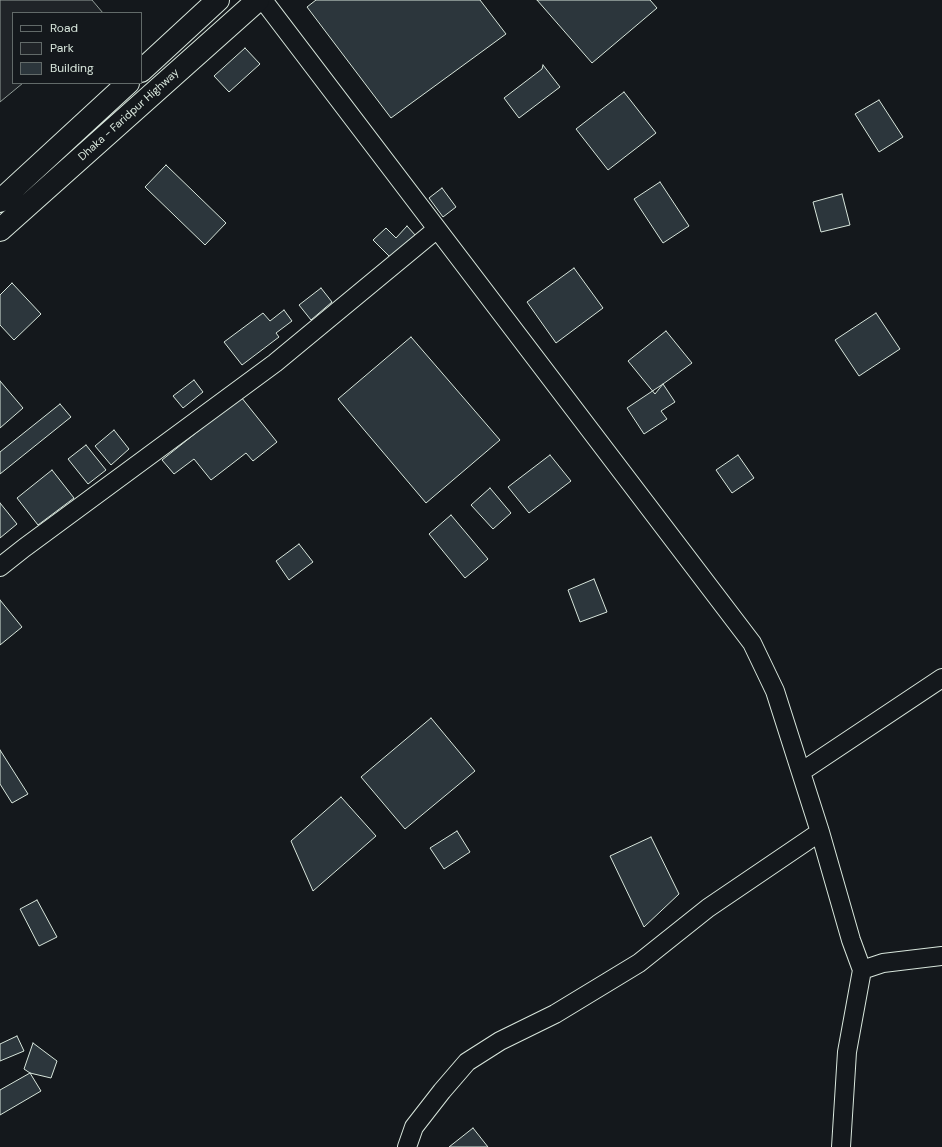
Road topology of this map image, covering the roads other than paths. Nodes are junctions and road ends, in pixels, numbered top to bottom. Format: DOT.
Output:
graph roads {
  1 [pos="218,0"];
  2 [pos="258,0"];
  3 [pos="263,0"];
  4 [pos="142,70"];
  5 [pos="127,84"];
  6 [pos="0,201"];
  7 [pos="437,228"];
  8 [pos="0,230"];
  9 [pos="0,567"];
  10 [pos="942,678"];
  11 [pos="801,772"];
  12 [pos="820,832"];
  13 [pos="942,956"];
  14 [pos="862,970"];
  15 [pos="407,1147"];
  16 [pos="841,1147"];
  1 -- 4 [label="highway"];
  2 -- 8 [label="highway, Dhaka - Faridpur Highway"];
  3 -- 7 [label="street"];
  5 -- 6 [label="highway"];
  7 -- 9 [label="street"];
  7 -- 11 [label="street"];
  10 -- 11 [label="street"];
  11 -- 12 [label="street"];
  12 -- 14 [label="street"];
  12 -- 15 [label="street"];
  13 -- 14 [label="street"];
  14 -- 16 [label="street"];
}
